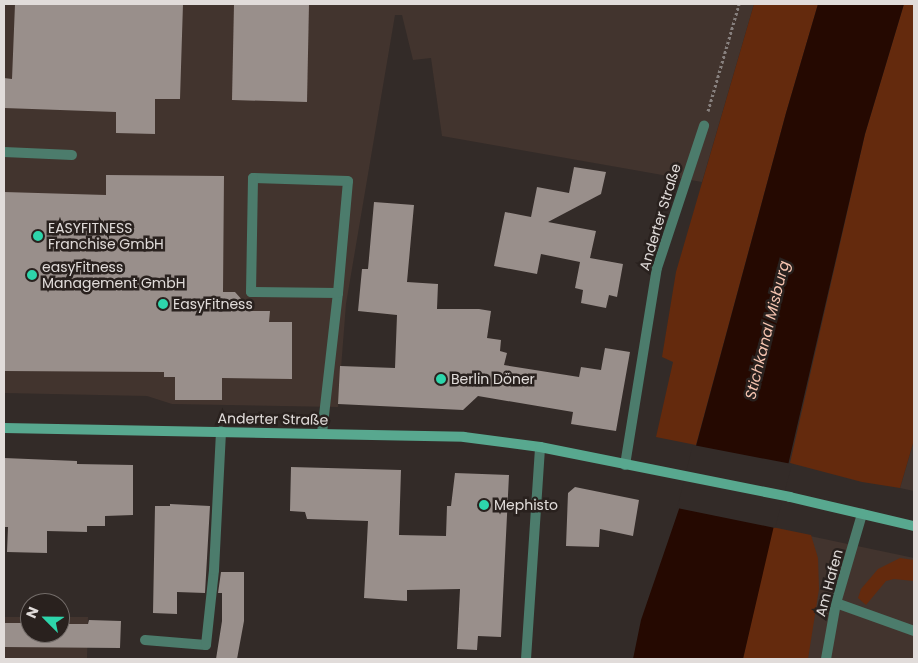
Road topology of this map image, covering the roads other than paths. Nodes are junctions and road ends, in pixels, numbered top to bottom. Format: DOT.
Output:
graph roads {
  1 [pos="704,126"];
  2 [pos="4,152"];
  3 [pos="72,155"];
  4 [pos="338,294"];
  5 [pos="4,428"];
  6 [pos="221,432"];
  7 [pos="322,433"];
  8 [pos="540,447"];
  9 [pos="625,465"];
  10 [pos="862,514"];
  11 [pos="914,526"];
  12 [pos="836,603"];
  13 [pos="914,631"];
  14 [pos="145,640"];
  15 [pos="526,659"];
  16 [pos="826,659"];
  1 -- 9 [label="street, Anderter Straße"];
  2 -- 3 [label="street"];
  4 -- 4 [label="street"];
  4 -- 7 [label="street"];
  5 -- 6 [label="main road, Anderter Straße"];
  6 -- 7 [label="main road, Anderter Straße"];
  6 -- 14 [label="street"];
  7 -- 8 [label="main road, Anderter Straße"];
  8 -- 9 [label="main road, Anderter Straße"];
  8 -- 15 [label="street"];
  9 -- 10 [label="main road, Anderter Straße"];
  10 -- 11 [label="main road, Anderter Straße"];
  10 -- 12 [label="street, Am Hafen"];
  12 -- 13 [label="street"];
  12 -- 16 [label="street, Am Hafen"];
}
